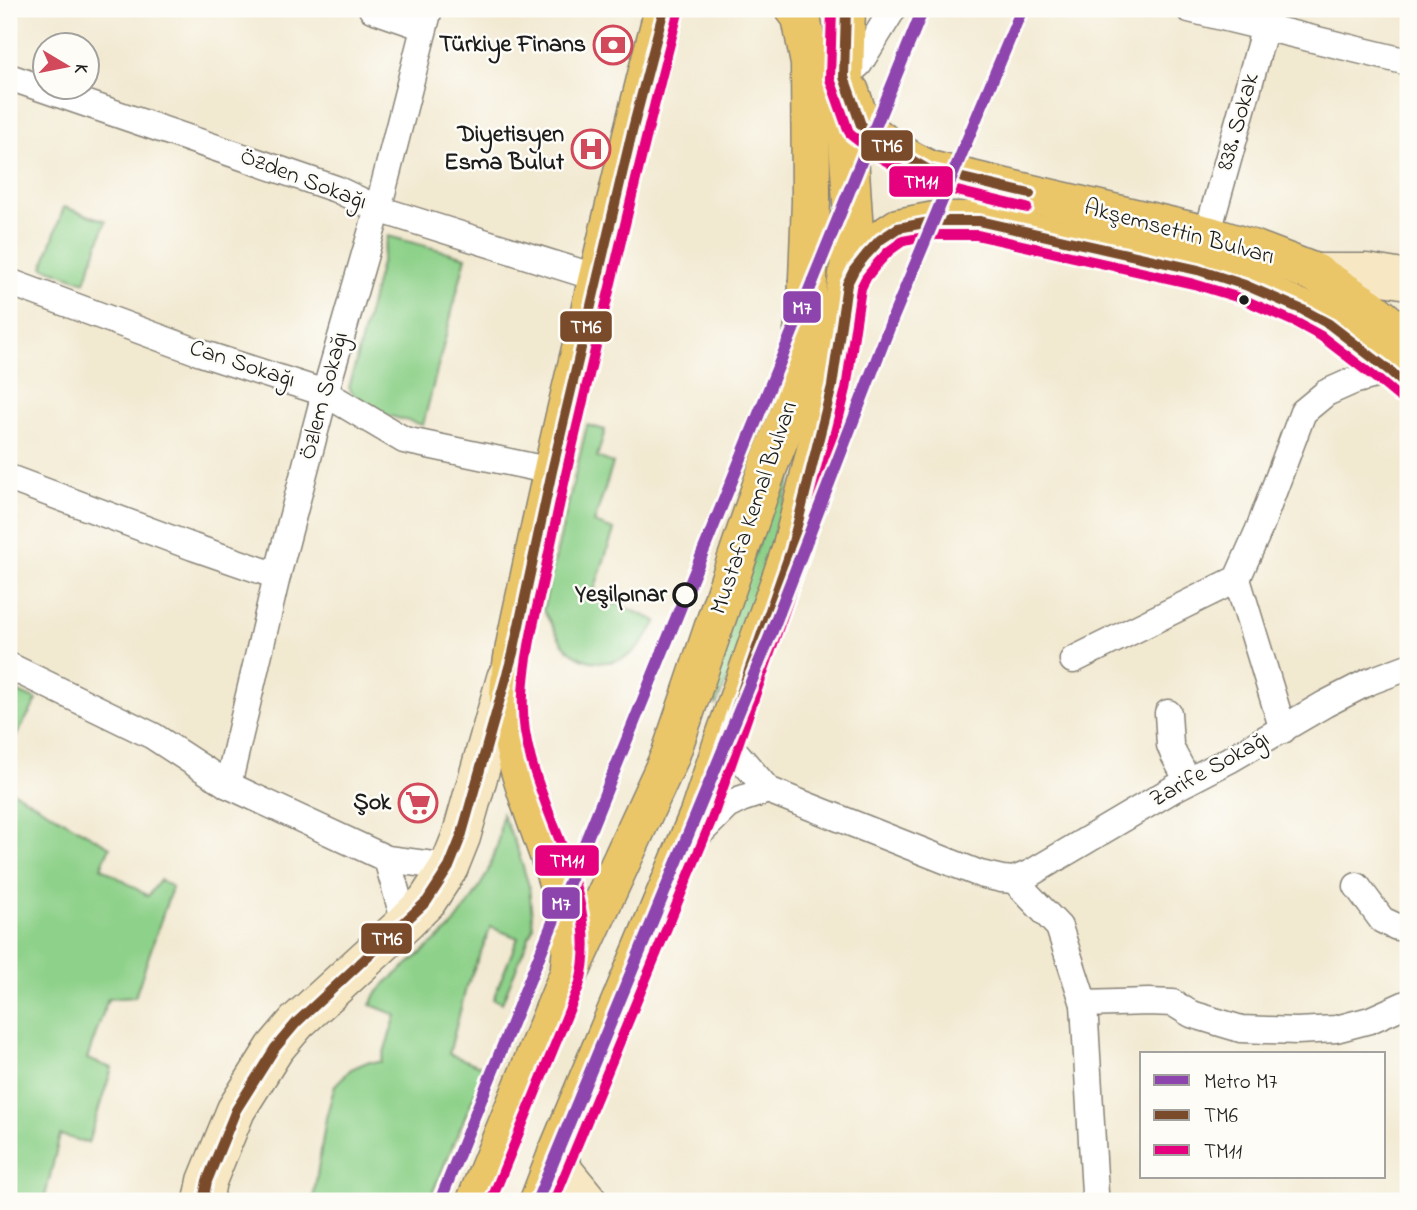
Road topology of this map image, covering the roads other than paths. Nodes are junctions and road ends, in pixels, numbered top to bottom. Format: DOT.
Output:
graph roads {
  1 [pos="372,9"];
  2 [pos="664,9"];
  3 [pos="795,9"];
  4 [pos="846,9"];
  5 [pos="893,9"];
  6 [pos="1189,9"];
  7 [pos="427,18"];
  8 [pos="1268,18"];
  9 [pos="1408,62"];
  10 [pos="9,77"];
  11 [pos="845,77"];
  12 [pos="929,170"];
  13 [pos="851,180"];
  14 [pos="377,209"];
  15 [pos="811,212"];
  16 [pos="1202,253"];
  17 [pos="1315,273"];
  18 [pos="598,278"];
  19 [pos="1408,280"];
  20 [pos="9,282"];
  21 [pos="847,284"];
  22 [pos="1402,366"];
  23 [pos="325,393"];
  24 [pos="552,471"];
  25 [pos="9,478"];
  26 [pos="277,576"];
  27 [pos="1237,579"];
  28 [pos="513,653"];
  29 [pos="1073,660"];
  30 [pos="9,666"];
  31 [pos="1408,667"];
  32 [pos="1168,713"];
  33 [pos="1283,730"];
  34 [pos="724,739"];
  35 [pos="1188,781"];
  36 [pos="228,785"];
  37 [pos="768,790"];
  38 [pos="682,851"];
  39 [pos="387,859"];
  40 [pos="449,867"];
  41 [pos="1014,880"];
  42 [pos="1357,886"];
  43 [pos="405,923"];
  44 [pos="1408,926"];
  45 [pos="566,981"];
  46 [pos="1408,1003"];
  47 [pos="1084,1004"];
  48 [pos="557,1154"];
  49 [pos="1096,1193"];
  50 [pos="199,1194"];
  51 [pos="476,1201"];
  52 [pos="539,1201"];
  53 [pos="588,1201"];
  1 -- 7 [label="street"];
  2 -- 18 [label="main road, Mustafa Kemal Bulvarı"];
  3 -- 15 [label="main road, Mustafa Kemal Bulvarı"];
  4 -- 11 [label="main road, Mustafa Kemal Bulvarı"];
  5 -- 11 [label="street"];
  6 -- 8 [label="street"];
  7 -- 14 [label="street, Özlem Sokağı"];
  8 -- 9 [label="street"];
  8 -- 16 [label="street, 838. Sokak"];
  10 -- 14 [label="street, Özden Sokağı"];
  11 -- 12 [label="main road"];
  11 -- 13 [label="main road, Mustafa Kemal Bulvarı"];
  12 -- 13 [label="main road"];
  12 -- 16 [label="main road, Akşemsettin Bulvarı"];
  13 -- 15 [label="main road"];
  13 -- 21 [label="main road, Mustafa Kemal Bulvarı"];
  14 -- 18 [label="street, Özden Sokağı"];
  14 -- 23 [label="street, Özlem Sokağı"];
  15 -- 45 [label="main road, Mustafa Kemal Bulvarı"];
  16 -- 17 [label="main road, Akşemsettin Bulvarı"];
  16 -- 21 [label="main road, Akşemsettin Bulvarı"];
  16 -- 22 [label="main road, Akşemsettin Bulvarı"];
  17 -- 19 [label="street"];
  17 -- 22 [label="main road, Akşemsettin Bulvarı"];
  18 -- 24 [label="main road, Mustafa Kemal Bulvarı"];
  20 -- 23 [label="street, Can Sokağı"];
  21 -- 34 [label="main road, Mustafa Kemal Bulvarı"];
  22 -- 27 [label="street"];
  23 -- 24 [label="street, Can Sokağı"];
  23 -- 26 [label="street, Özlem Sokağı"];
  24 -- 28 [label="main road, Mustafa Kemal Bulvarı"];
  25 -- 26 [label="street"];
  26 -- 36 [label="street, Özlem Sokağı"];
  27 -- 29 [label="street"];
  27 -- 33 [label="street"];
  28 -- 40 [label="street"];
  28 -- 45 [label="main road, Mustafa Kemal Bulvarı"];
  30 -- 36 [label="street"];
  31 -- 33 [label="street, Zarife Sokağı"];
  32 -- 35 [label="street"];
  33 -- 35 [label="street, Zarife Sokağı"];
  34 -- 37 [label="street"];
  34 -- 38 [label="main road, Mustafa Kemal Bulvarı"];
  35 -- 41 [label="street, Zarife Sokağı"];
  36 -- 39 [label="street"];
  37 -- 38 [label="street"];
  37 -- 41 [label="street"];
  38 -- 48 [label="main road, Mustafa Kemal Bulvarı"];
  39 -- 40 [label="street"];
  39 -- 43 [label="street"];
  40 -- 43 [label="street"];
  41 -- 47 [label="street"];
  42 -- 44 [label="street"];
  43 -- 50 [label="street"];
  45 -- 51 [label="main road, Mustafa Kemal Bulvarı"];
  46 -- 47 [label="street"];
  47 -- 49 [label="street"];
  48 -- 52 [label="main road, Mustafa Kemal Bulvarı"];
  48 -- 53 [label="street"];
}
